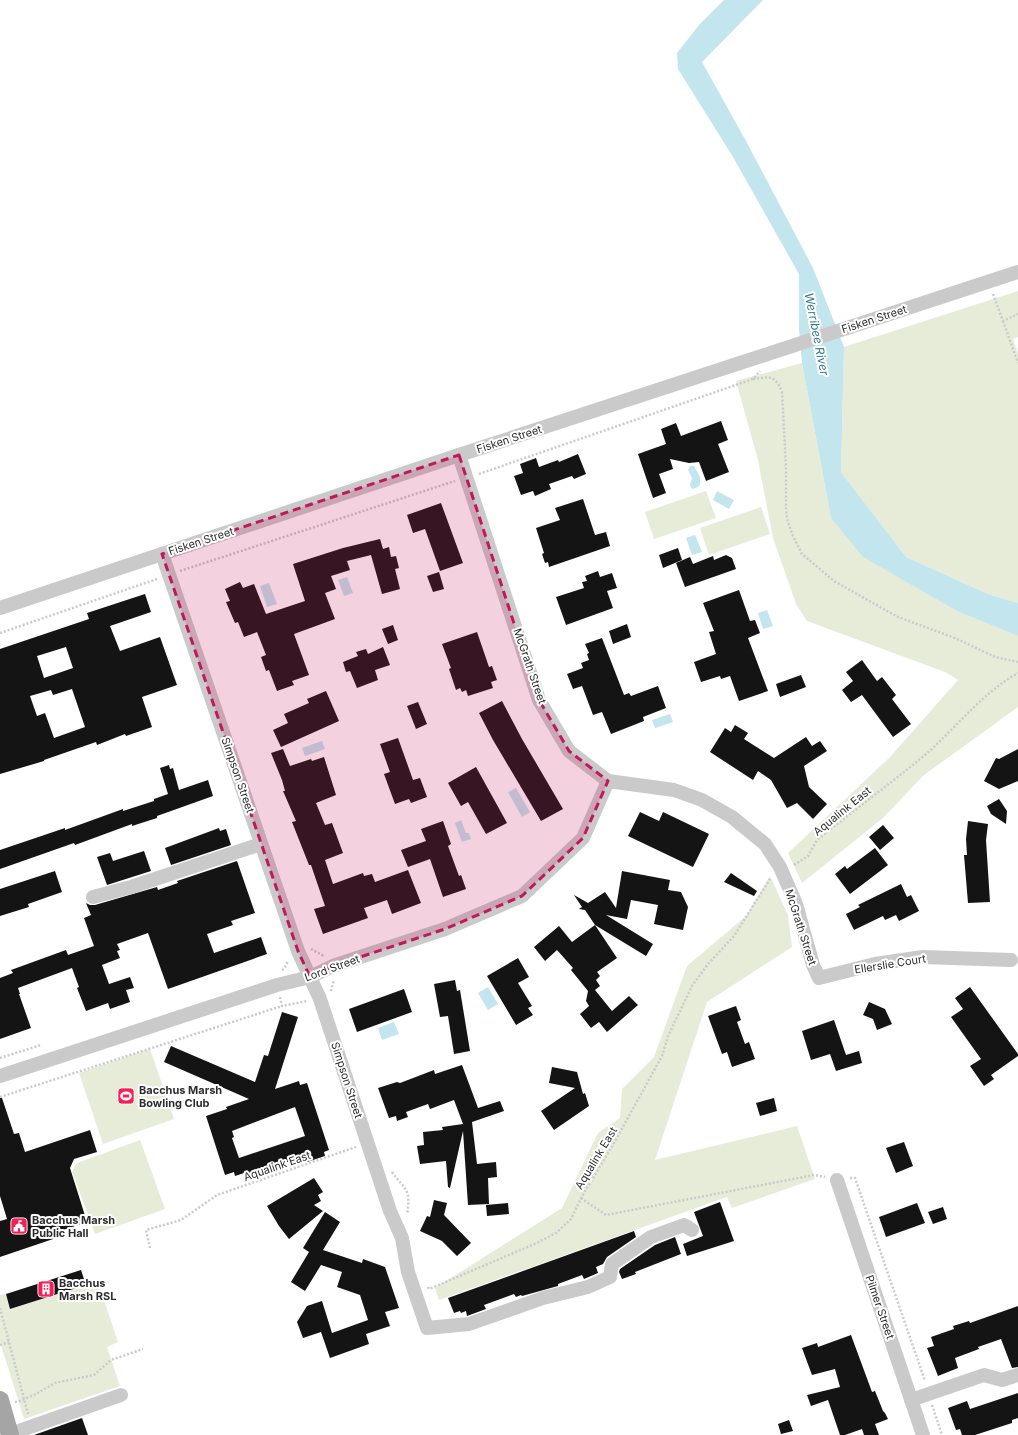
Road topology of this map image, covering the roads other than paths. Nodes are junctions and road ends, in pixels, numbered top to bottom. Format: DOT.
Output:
graph roads {
  1 [pos="1018,272"];
  2 [pos="459,455"];
  3 [pos="162,554"];
  4 [pos="0,608"];
  5 [pos="608,781"];
  6 [pos="261,844"];
  7 [pos="93,896"];
  8 [pos="1011,960"];
  9 [pos="310,977"];
  10 [pos="819,978"];
  11 [pos="0,1076"];
  12 [pos="836,1180"];
  13 [pos="692,1230"];
  14 [pos="1018,1374"];
  15 [pos="121,1395"];
  16 [pos="911,1400"];
  17 [pos="0,1401"];
  18 [pos="10,1434"];
  19 [pos="923,1435"];
  1 -- 2 [label="street, Fisken Street"];
  2 -- 3 [label="street, Fisken Street"];
  2 -- 5 [label="street, McGrath Street"];
  3 -- 4 [label="street, Fisken Street"];
  3 -- 6 [label="street, Simpson Street"];
  5 -- 9 [label="street, Lord Street"];
  5 -- 10 [label="street, McGrath Street"];
  6 -- 7 [label="street"];
  6 -- 9 [label="street, Simpson Street"];
  8 -- 10 [label="street, Ellerslie Court"];
  9 -- 11 [label="street, Lord Street"];
  9 -- 13 [label="street, Simpson Street"];
  12 -- 16 [label="street, Pilmer Street"];
  14 -- 16 [label="street"];
  15 -- 18 [label="street"];
  16 -- 19 [label="street, Pilmer Street"];
  17 -- 18 [label="main road"];
}
